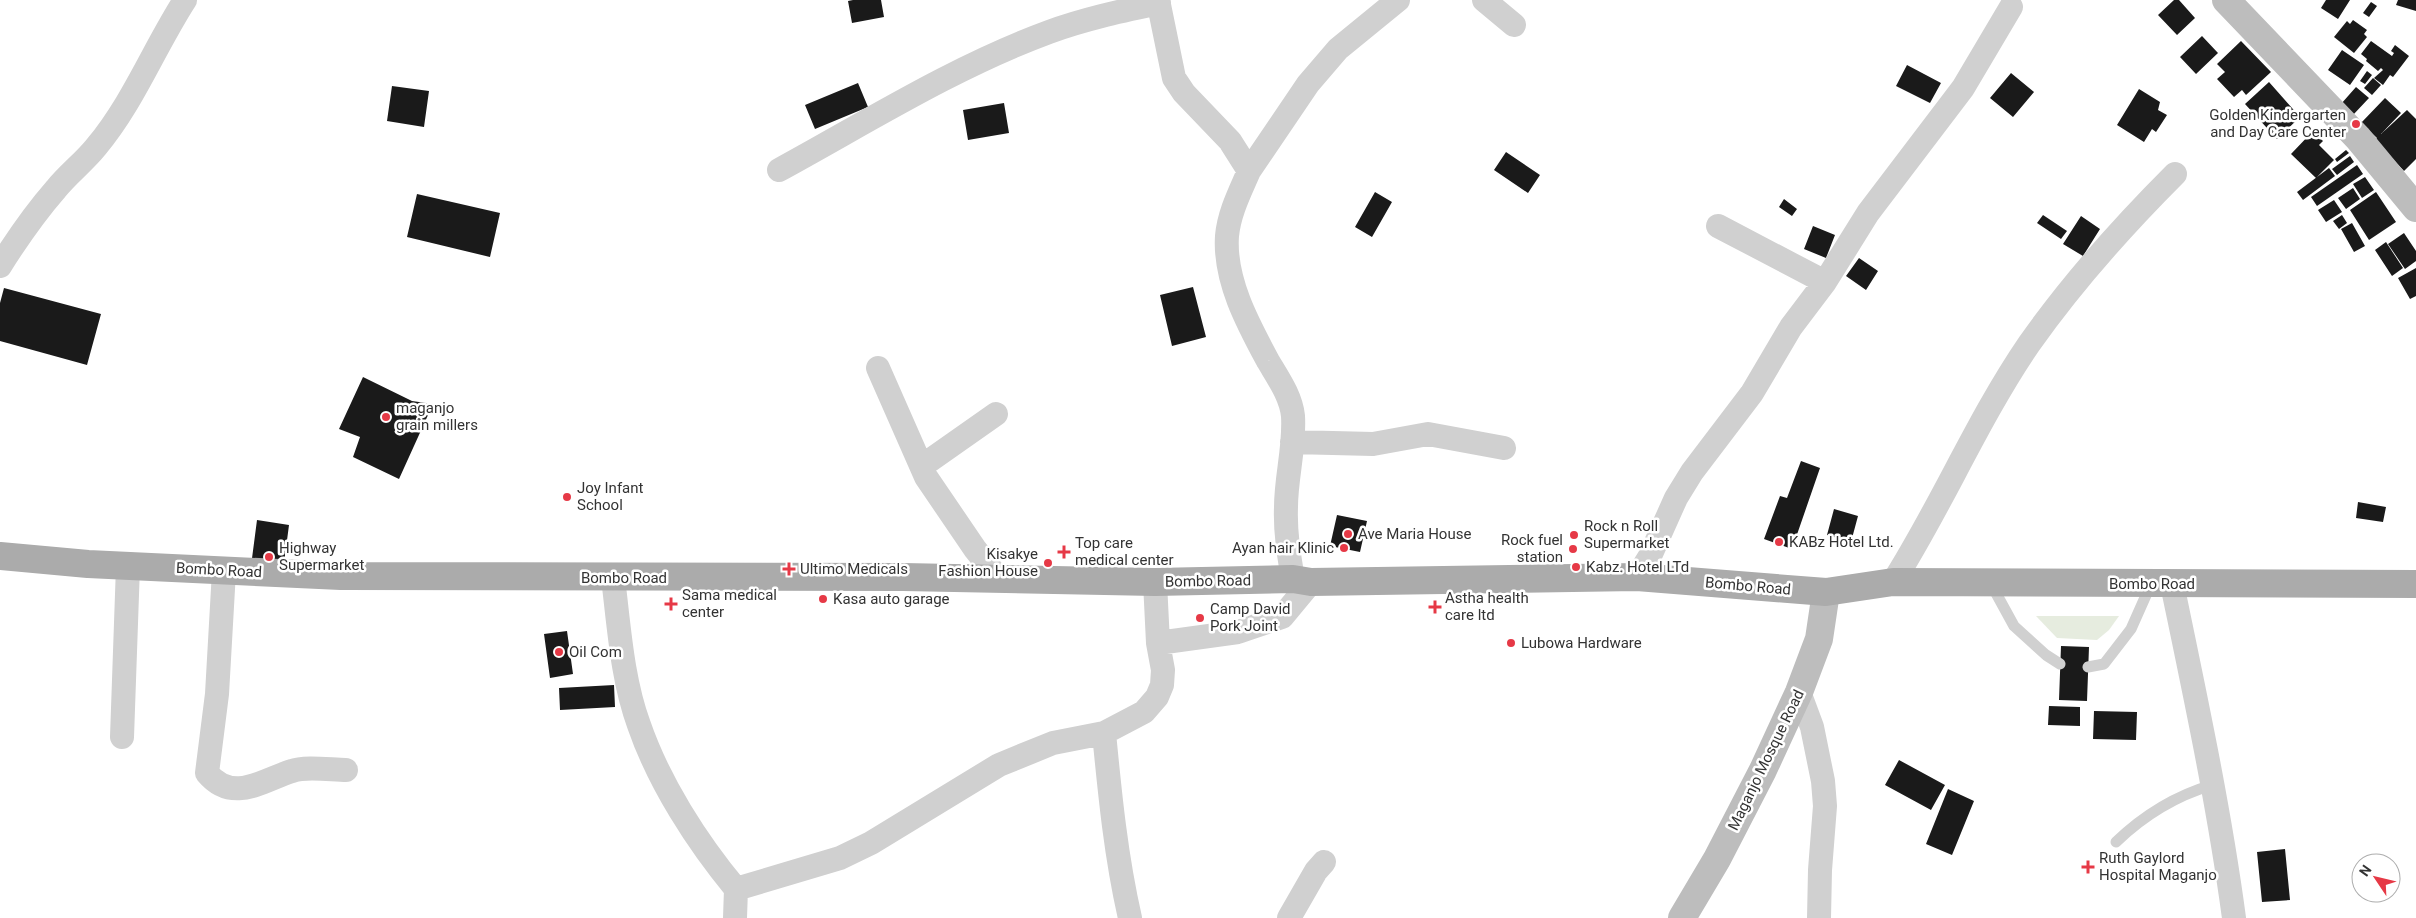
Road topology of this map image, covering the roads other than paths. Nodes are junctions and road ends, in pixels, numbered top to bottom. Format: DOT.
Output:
graph roads {
  1 [pos="185,0"];
  2 [pos="1398,0"];
  3 [pos="1484,0"];
  4 [pos="2226,0"];
  5 [pos="1158,1"];
  6 [pos="2011,7"];
  7 [pos="1514,25"];
  8 [pos="780,170"];
  9 [pos="1249,172"];
  10 [pos="2175,174"];
  11 [pos="2415,205"];
  12 [pos="1718,226"];
  13 [pos="0,266"];
  14 [pos="1825,282"];
  15 [pos="878,368"];
  16 [pos="996,414"];
  17 [pos="1292,442"];
  18 [pos="1504,448"];
  19 [pos="922,466"];
  20 [pos="0,556"];
  21 [pos="128,566"];
  22 [pos="224,571"];
  23 [pos="1637,577"];
  24 [pos="613,578"];
  25 [pos="998,579"];
  26 [pos="1302,581"];
  27 [pos="1155,582"];
  28 [pos="1893,582"];
  29 [pos="1990,582"];
  30 [pos="2161,584"];
  31 [pos="2416,584"];
  32 [pos="1826,592"];
  33 [pos="1158,643"];
  34 [pos="2060,664"];
  35 [pos="2088,667"];
  36 [pos="1799,692"];
  37 [pos="1104,733"];
  38 [pos="122,737"];
  39 [pos="346,770"];
  40 [pos="2212,785"];
  41 [pos="2116,842"];
  42 [pos="1324,862"];
  43 [pos="736,889"];
  44 [pos="735,918"];
  45 [pos="1130,918"];
  46 [pos="1288,918"];
  47 [pos="1682,918"];
  48 [pos="1820,918"];
  49 [pos="2234,918"];
  1 -- 13 [label="street"];
  2 -- 9 [label="street"];
  3 -- 7 [label="street"];
  4 -- 11 [label="street"];
  5 -- 8 [label="street"];
  5 -- 9 [label="street"];
  6 -- 14 [label="street"];
  9 -- 17 [label="street"];
  10 -- 28 [label="street"];
  12 -- 14 [label="street"];
  14 -- 23 [label="street"];
  15 -- 19 [label="street"];
  16 -- 19 [label="street"];
  17 -- 18 [label="street"];
  17 -- 26 [label="street"];
  19 -- 25 [label="street"];
  20 -- 21 [label="main road, Bombo Road"];
  21 -- 22 [label="main road, Bombo Road"];
  21 -- 38 [label="street"];
  22 -- 24 [label="main road, Bombo Road"];
  22 -- 39 [label="street"];
  23 -- 26 [label="main road, Bombo Road"];
  23 -- 32 [label="main road, Bombo Road"];
  24 -- 25 [label="main road, Bombo Road"];
  24 -- 43 [label="street"];
  25 -- 27 [label="main road, Bombo Road"];
  26 -- 27 [label="main road, Bombo Road"];
  26 -- 33 [label="street"];
  27 -- 33 [label="street"];
  28 -- 29 [label="main road, Bombo Road"];
  28 -- 32 [label="main road, Bombo Road"];
  29 -- 30 [label="main road, Bombo Road"];
  29 -- 34 [label="lane"];
  30 -- 31 [label="main road, Bombo Road"];
  30 -- 35 [label="lane"];
  30 -- 40 [label="street"];
  32 -- 36 [label="street, Maganjo Mosque Road"];
  33 -- 37 [label="street"];
  36 -- 47 [label="street, Maganjo Mosque Road"];
  36 -- 48 [label="street"];
  37 -- 43 [label="street"];
  37 -- 45 [label="street"];
  40 -- 41 [label="lane"];
  40 -- 49 [label="street"];
  42 -- 46 [label="street"];
  43 -- 44 [label="street"];
}
